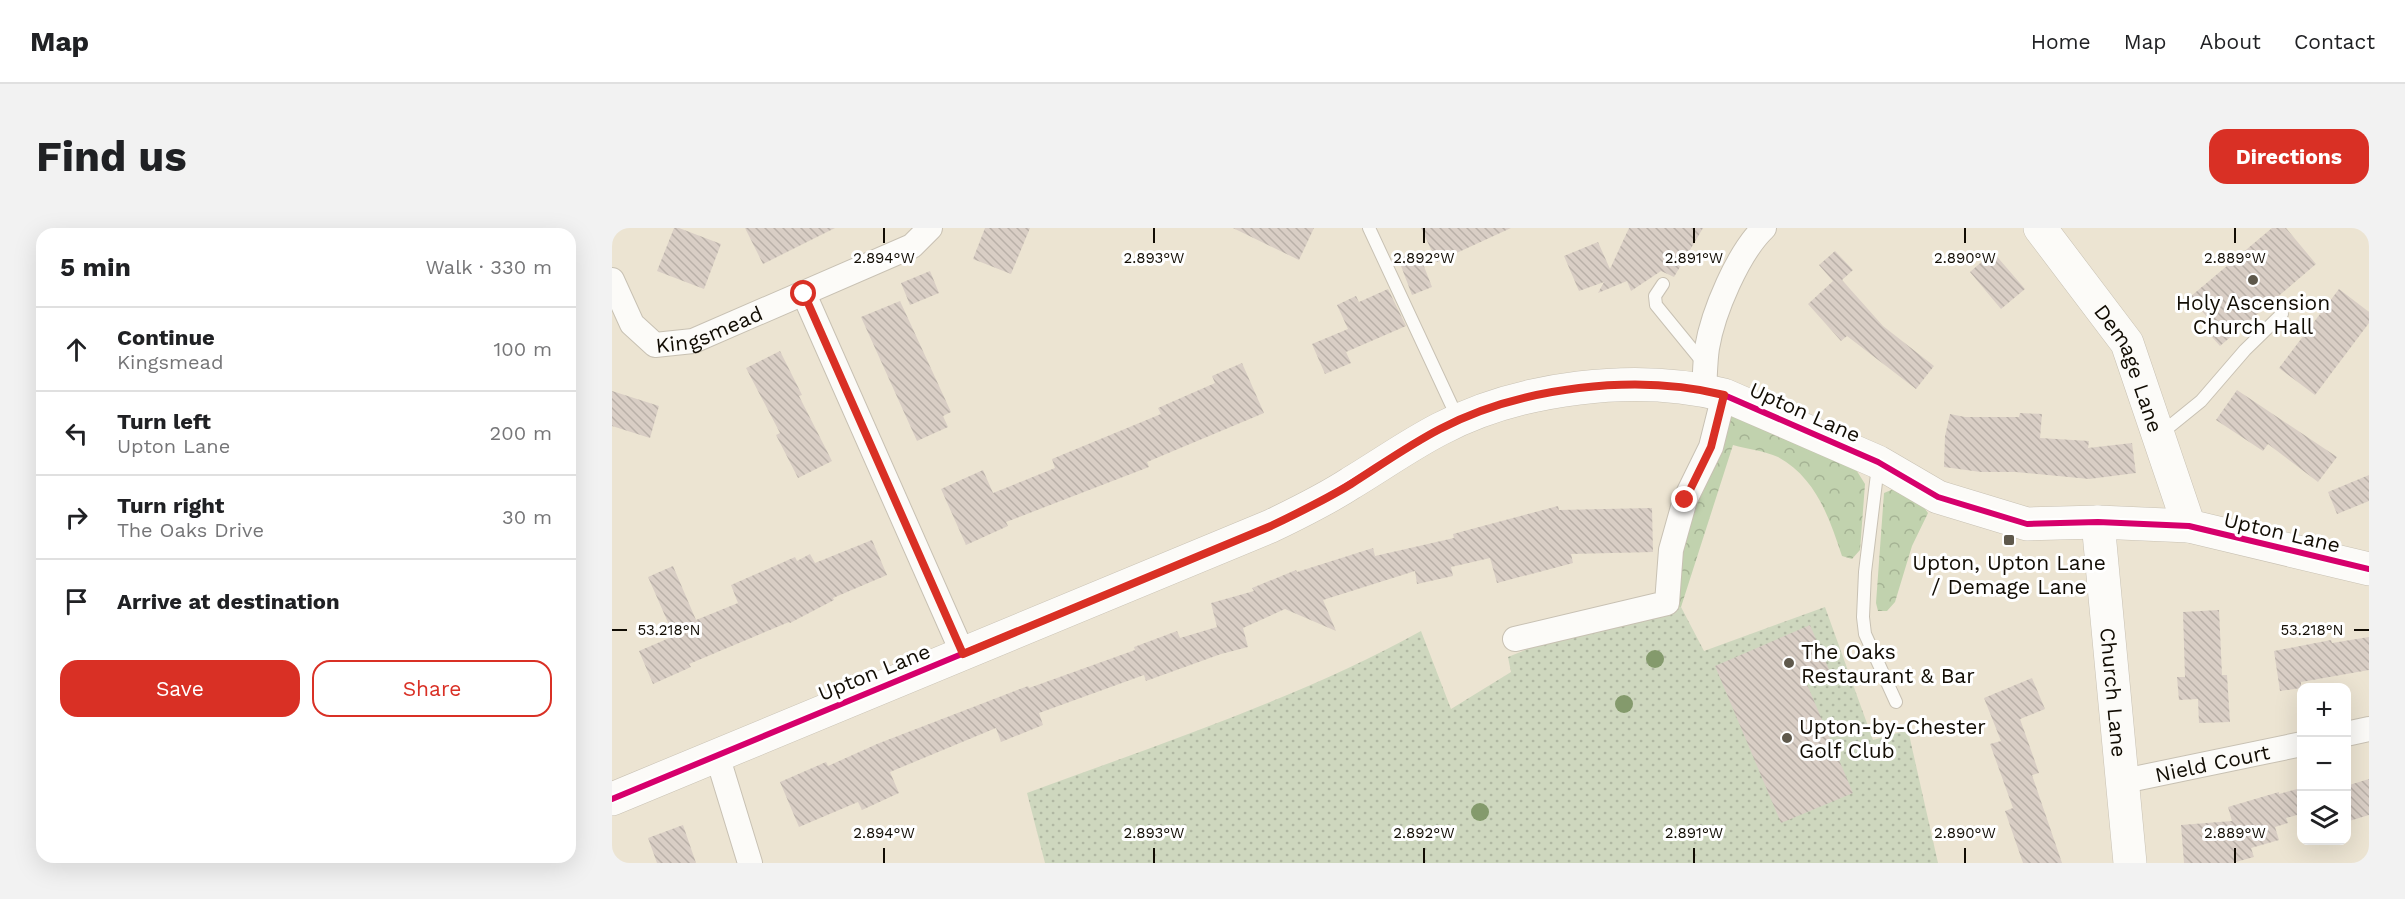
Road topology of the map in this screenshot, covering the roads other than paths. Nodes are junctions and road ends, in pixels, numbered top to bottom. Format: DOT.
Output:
graph roads {
  1 [pos="930,228"];
  2 [pos="1369,228"];
  3 [pos="1764,228"];
  4 [pos="2040,228"];
  5 [pos="612,280"];
  6 [pos="1663,284"];
  7 [pos="804,294"];
  8 [pos="2282,314"];
  9 [pos="1711,384"];
  10 [pos="1459,420"];
  11 [pos="2158,436"];
  12 [pos="1878,462"];
  13 [pos="2098,522"];
  14 [pos="2189,526"];
  15 [pos="2369,569"];
  16 [pos="1515,639"];
  17 [pos="963,654"];
  18 [pos="1896,702"];
  19 [pos="2369,729"];
  20 [pos="2351,733"];
  21 [pos="2297,745"];
  22 [pos="717,755"];
  23 [pos="2124,781"];
  24 [pos="612,799"];
  25 [pos="750,863"];
  26 [pos="2130,863"];
  1 -- 7 [label="street, Kingsmead"];
  2 -- 10 [label="lane"];
  3 -- 9 [label="street"];
  4 -- 11 [label="street, Demage Lane"];
  5 -- 7 [label="street, Kingsmead"];
  6 -- 9 [label="lane"];
  7 -- 17 [label="street"];
  8 -- 11 [label="lane"];
  9 -- 10 [label="street, Upton Lane"];
  9 -- 12 [label="street, Upton Lane"];
  9 -- 16 [label="street"];
  10 -- 17 [label="street, Upton Lane"];
  11 -- 14 [label="street, Demage Lane"];
  12 -- 13 [label="street, Upton Lane"];
  12 -- 18 [label="lane"];
  13 -- 14 [label="street, Upton Lane"];
  13 -- 23 [label="street, Church Lane"];
  14 -- 15 [label="street, Upton Lane"];
  17 -- 22 [label="street, Upton Lane"];
  19 -- 20 [label="street"];
  21 -- 23 [label="street, Nield Court"];
  22 -- 24 [label="street, Upton Lane"];
  22 -- 25 [label="street"];
  23 -- 26 [label="street, Church Lane"];
}
